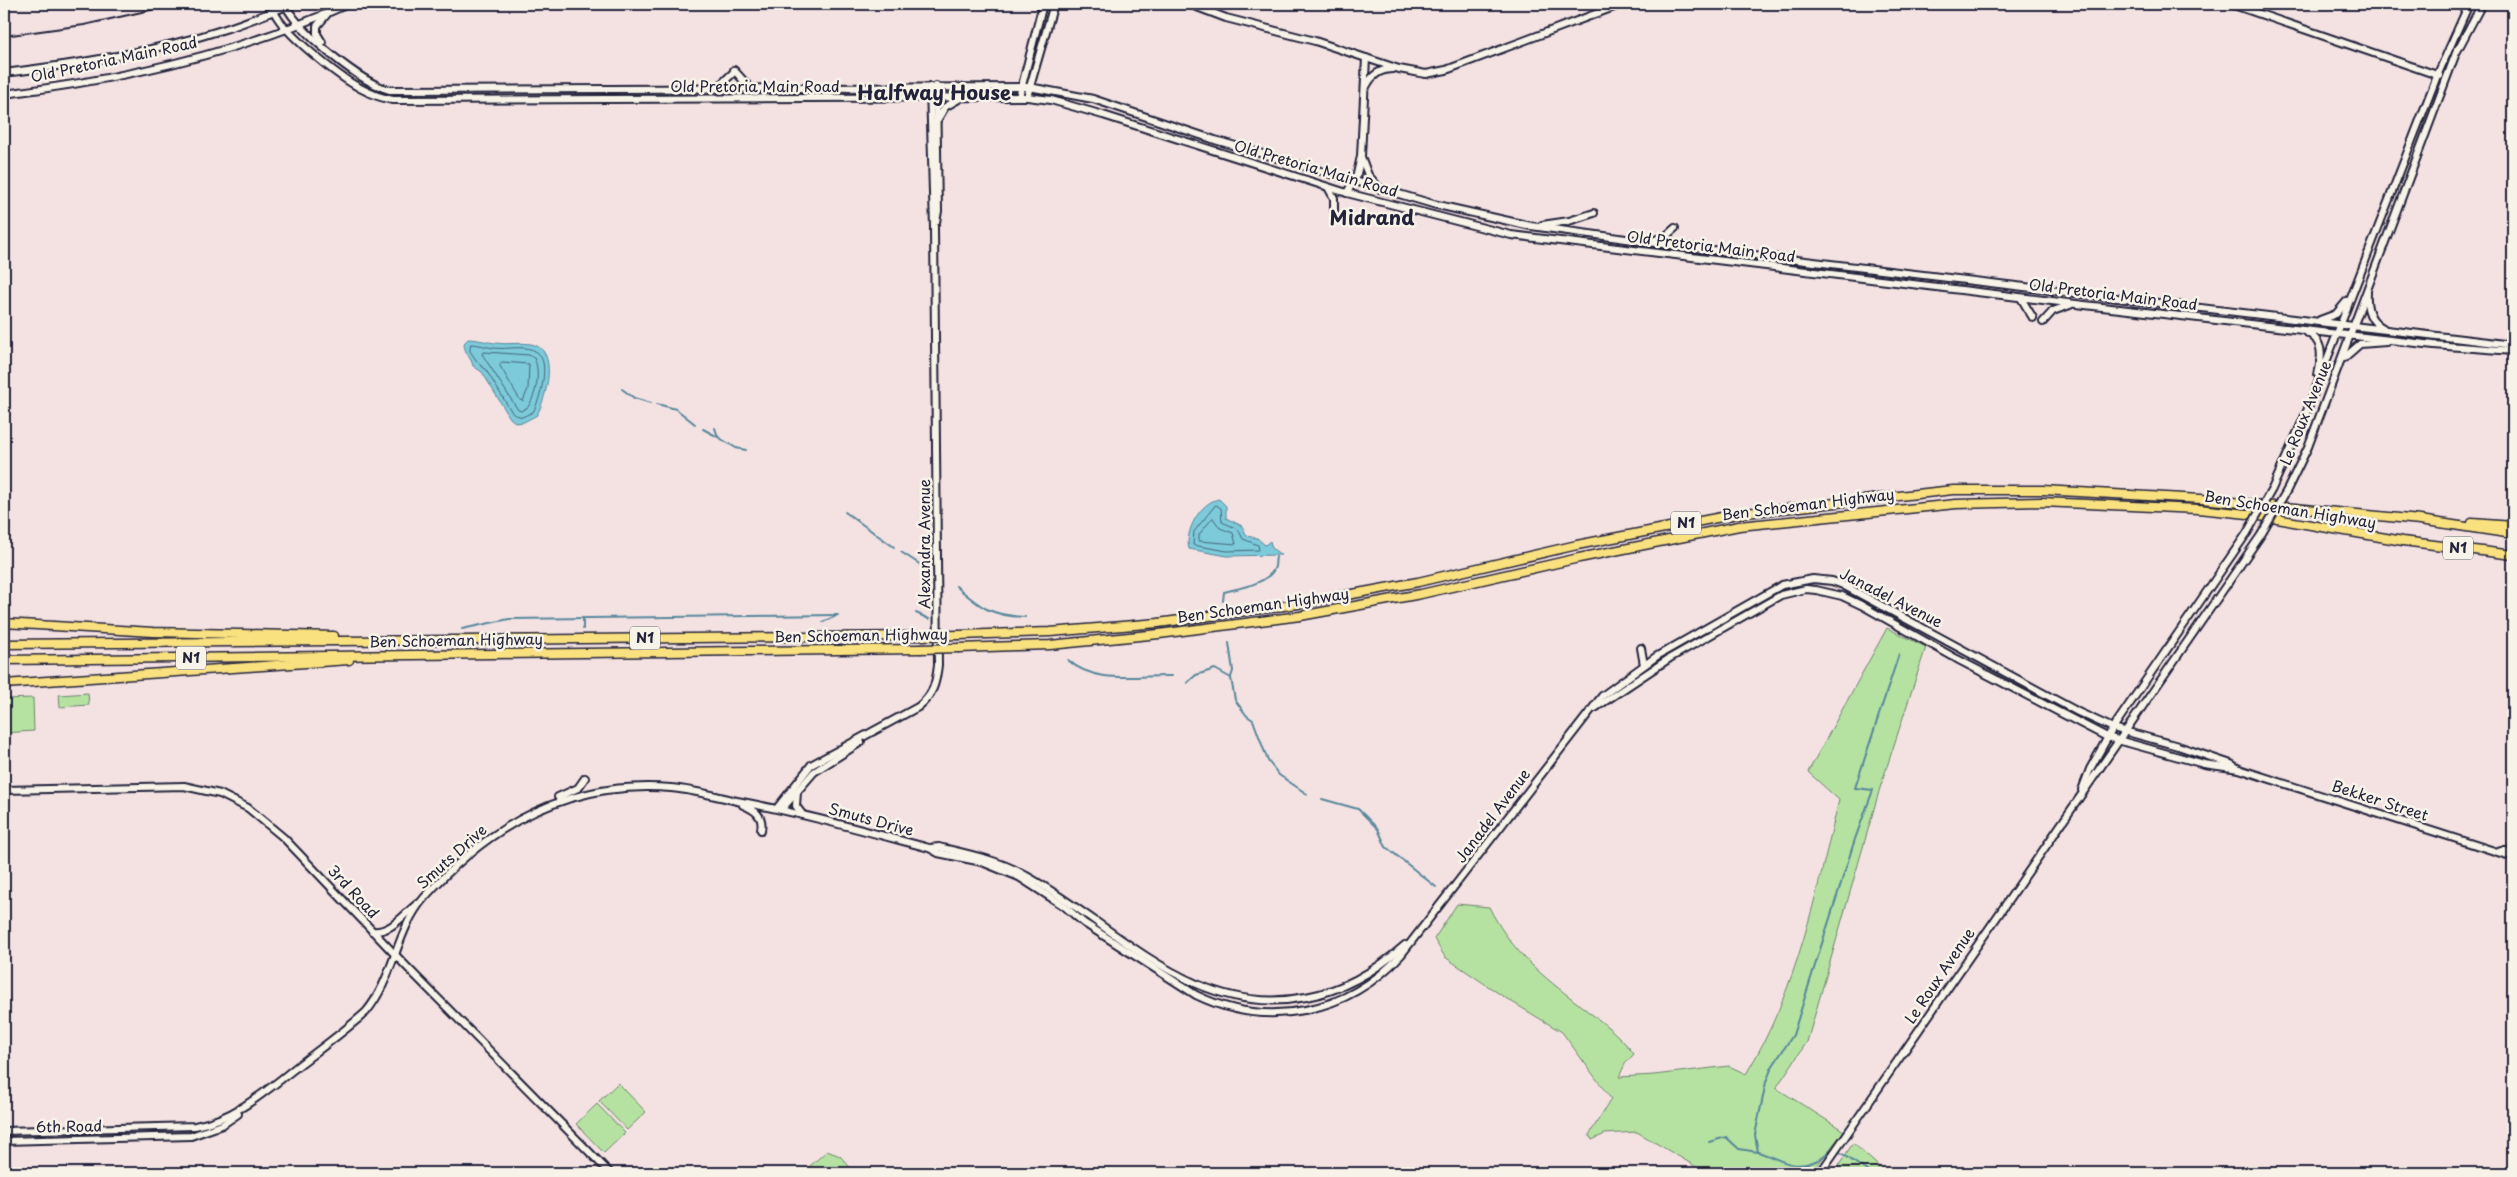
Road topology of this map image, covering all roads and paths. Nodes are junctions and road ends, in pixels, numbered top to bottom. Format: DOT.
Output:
graph roads {
  1 [pos="1043,4"];
  2 [pos="1054,4"];
  3 [pos="1189,4"];
  4 [pos="1622,4"];
  5 [pos="2231,4"];
  6 [pos="2469,4"];
  7 [pos="2482,4"];
  8 [pos="289,5"];
  9 [pos="346,5"];
  10 [pos="1196,5"];
  11 [pos="274,11"];
  12 [pos="297,23"];
  13 [pos="284,28"];
  14 [pos="328,51"];
  15 [pos="1366,58"];
  16 [pos="1399,69"];
  17 [pos="4,73"];
  18 [pos="2437,78"];
  19 [pos="2446,81"];
  20 [pos="933,86"];
  21 [pos="1025,86"];
  22 [pos="717,88"];
  23 [pos="750,88"];
  24 [pos="4,94"];
  25 [pos="1364,94"];
  26 [pos="962,97"];
  27 [pos="1020,97"];
  28 [pos="1027,97"];
  29 [pos="934,98"];
  30 [pos="938,120"];
  31 [pos="1361,156"];
  32 [pos="1354,182"];
  33 [pos="1327,187"];
  34 [pos="1380,189"];
  35 [pos="1347,193"];
  36 [pos="1334,212"];
  37 [pos="1594,213"];
  38 [pos="1531,226"];
  39 [pos="934,228"];
  40 [pos="1675,228"];
  41 [pos="1643,242"];
  42 [pos="2368,283"];
  43 [pos="2352,294"];
  44 [pos="2020,297"];
  45 [pos="2076,304"];
  46 [pos="2032,318"];
  47 [pos="2303,320"];
  48 [pos="2044,322"];
  49 [pos="2341,324"];
  50 [pos="2353,326"];
  51 [pos="2296,329"];
  52 [pos="2385,330"];
  53 [pos="2338,334"];
  54 [pos="2350,335"];
  55 [pos="2417,343"];
  56 [pos="2513,350"];
  57 [pos="2338,369"];
  58 [pos="2314,393"];
  59 [pos="2420,520"];
  60 [pos="2513,526"];
  61 [pos="2513,534"];
  62 [pos="2403,541"];
  63 [pos="2513,555"];
  64 [pos="2513,560"];
  65 [pos="4,623"];
  66 [pos="370,640"];
  67 [pos="4,644"];
  68 [pos="1640,648"];
  69 [pos="378,656"];
  70 [pos="4,660"];
  71 [pos="1644,665"];
  72 [pos="4,684"];
  73 [pos="1586,714"];
  74 [pos="2113,728"];
  75 [pos="2126,731"];
  76 [pos="874,732"];
  77 [pos="2107,737"];
  78 [pos="2119,742"];
  79 [pos="2239,769"];
  80 [pos="585,778"];
  81 [pos="798,788"];
  82 [pos="4,790"];
  83 [pos="2081,794"];
  84 [pos="733,800"];
  85 [pos="543,808"];
  86 [pos="779,809"];
  87 [pos="802,814"];
  88 [pos="762,830"];
  89 [pos="929,848"];
  90 [pos="2493,851"];
  91 [pos="2513,851"];
  92 [pos="2513,857"];
  93 [pos="425,896"];
  94 [pos="372,931"];
  95 [pos="1420,932"];
  96 [pos="395,955"];
  97 [pos="1283,1001"];
  98 [pos="1282,1012"];
  99 [pos="256,1099"];
  100 [pos="134,1128"];
  101 [pos="4,1131"];
  102 [pos="134,1138"];
  103 [pos="4,1141"];
  104 [pos="610,1173"];
  105 [pos="1820,1173"];
  1 -- 21 [label="main road"];
  2 -- 21 [label="main road"];
  3 -- 10 [label="main road"];
  4 -- 16 [label="main road"];
  5 -- 18 [label="main road"];
  6 -- 18 [label="main road, Le Roux Avenue"];
  7 -- 19 [label="main road, Le Roux Avenue"];
  8 -- 11 [label="main road, Old Pretoria Main Road"];
  8 -- 12 [label="main road, Old Pretoria Main Road"];
  9 -- 12 [label="main road, Old Pretoria Main Road"];
  9 -- 14 [label="main road"];
  10 -- 15 [label="main road"];
  11 -- 13 [label="main road, Old Pretoria Main Road"];
  11 -- 17 [label="main road, Old Pretoria Main Road"];
  12 -- 13 [label="main road, Old Pretoria Main Road"];
  12 -- 14 [label="main road, Old Pretoria Main Road"];
  13 -- 24 [label="main road, Old Pretoria Main Road"];
  13 -- 29 [label="main road, Old Pretoria Main Road"];
  14 -- 22 [label="main road, Old Pretoria Main Road"];
  15 -- 16 [label="main road"];
  15 -- 25 [label="main road"];
  16 -- 25 [label="main road"];
  18 -- 19 [label="main road"];
  18 -- 43 [label="main road, Le Roux Avenue"];
  19 -- 42 [label="main road, Le Roux Avenue"];
  20 -- 21 [label="main road, Old Pretoria Main Road"];
  20 -- 23 [label="main road, Old Pretoria Main Road"];
  20 -- 29 [label="main road, Alexandra Avenue"];
  21 -- 27 [label="main road"];
  21 -- 28 [label="main road"];
  21 -- 32 [label="main road, Old Pretoria Main Road"];
  22 -- 23 [label="main road, Old Pretoria Main Road"];
  22 -- 23 [label="main road"];
  25 -- 31 [label="main road"];
  26 -- 27 [label="main road, Old Pretoria Main Road"];
  26 -- 29 [label="main road, Old Pretoria Main Road"];
  26 -- 30 [label="main road"];
  27 -- 28 [label="main road, Old Pretoria Main Road"];
  28 -- 33 [label="main road, Old Pretoria Main Road"];
  29 -- 30 [label="main road, Alexandra Avenue"];
  29 -- 39 [label="main road, Alexandra Avenue"];
  30 -- 39 [label="main road, Alexandra Avenue"];
  31 -- 32 [label="main road"];
  31 -- 34 [label="main road"];
  32 -- 34 [label="main road, Old Pretoria Main Road"];
  32 -- 35 [label="main road"];
  33 -- 35 [label="main road, Old Pretoria Main Road"];
  33 -- 36 [label="main road"];
  34 -- 38 [label="main road, Old Pretoria Main Road"];
  35 -- 44 [label="main road, Old Pretoria Main Road"];
  37 -- 38 [label="main road"];
  38 -- 41 [label="main road, Old Pretoria Main Road"];
  39 -- 76 [label="main road, Alexandra Avenue"];
  40 -- 41 [label="main road"];
  41 -- 47 [label="main road, Old Pretoria Main Road"];
  42 -- 50 [label="main road, Le Roux Avenue"];
  42 -- 52 [label="main road"];
  43 -- 47 [label="main road"];
  43 -- 49 [label="main road, Le Roux Avenue"];
  44 -- 45 [label="main road, Old Pretoria Main Road"];
  44 -- 46 [label="main road"];
  45 -- 48 [label="main road"];
  45 -- 51 [label="main road, Old Pretoria Main Road"];
  47 -- 49 [label="main road, Old Pretoria Main Road"];
  49 -- 50 [label="main road, Old Pretoria Main Road"];
  49 -- 53 [label="main road, Le Roux Avenue"];
  50 -- 52 [label="main road, Old Pretoria Main Road"];
  50 -- 54 [label="main road, Le Roux Avenue"];
  51 -- 53 [label="main road, Old Pretoria Main Road"];
  51 -- 58 [label="main road"];
  52 -- 56 [label="main road, Old Pretoria Main Road"];
  53 -- 54 [label="main road, Old Pretoria Main Road"];
  53 -- 58 [label="main road, Le Roux Avenue"];
  54 -- 55 [label="main road, Old Pretoria Main Road"];
  54 -- 57 [label="main road, Le Roux Avenue"];
  55 -- 56 [label="main road, Old Pretoria Main Road"];
  55 -- 57 [label="main road"];
  57 -- 75 [label="main road, Le Roux Avenue, bridge"];
  58 -- 74 [label="main road, Le Roux Avenue, bridge"];
  59 -- 60 [label="highway"];
  59 -- 61 [label="highway, Ben Schoeman Highway / N1"];
  59 -- 66 [label="highway, Ben Schoeman Highway / N1, bridge"];
  62 -- 63 [label="highway, Ben Schoeman Highway / N1"];
  62 -- 64 [label="highway"];
  62 -- 69 [label="highway, Ben Schoeman Highway / N1, bridge"];
  65 -- 66 [label="highway"];
  66 -- 67 [label="highway, Ben Schoeman Highway / N1"];
  68 -- 71 [label="main road"];
  69 -- 70 [label="highway, Ben Schoeman Highway / N1"];
  69 -- 72 [label="highway"];
  71 -- 73 [label="main road, Janadel Avenue"];
  71 -- 74 [label="main road, Janadel Avenue"];
  73 -- 77 [label="main road, Janadel Avenue"];
  73 -- 95 [label="main road, Janadel Avenue"];
  74 -- 75 [label="main road, Janadel Avenue"];
  74 -- 77 [label="main road, Le Roux Avenue"];
  75 -- 78 [label="main road, Le Roux Avenue"];
  75 -- 79 [label="main road, Bekker Street"];
  76 -- 81 [label="main road"];
  76 -- 86 [label="main road, Alexandra Avenue"];
  77 -- 78 [label="main road, Janadel Avenue"];
  77 -- 83 [label="main road, Le Roux Avenue"];
  78 -- 79 [label="main road, Bekker Street"];
  78 -- 83 [label="main road, Le Roux Avenue"];
  79 -- 90 [label="main road, Bekker Street"];
  80 -- 85 [label="main road"];
  81 -- 86 [label="main road"];
  81 -- 87 [label="main road"];
  82 -- 94 [label="main road, 3rd Road"];
  83 -- 105 [label="main road, Le Roux Avenue"];
  84 -- 85 [label="main road, Smuts Drive"];
  84 -- 86 [label="main road, Smuts Drive"];
  84 -- 88 [label="main road"];
  85 -- 93 [label="main road, Smuts Drive"];
  86 -- 87 [label="main road, Smuts Drive"];
  87 -- 89 [label="main road, Smuts Drive"];
  89 -- 97 [label="main road, Smuts Drive"];
  89 -- 98 [label="main road, Smuts Drive"];
  90 -- 91 [label="main road"];
  90 -- 92 [label="main road, Bekker Street"];
  93 -- 94 [label="main road"];
  93 -- 96 [label="main road, Smuts Drive"];
  94 -- 96 [label="main road, 3rd Road"];
  95 -- 97 [label="main road, Janadel Avenue"];
  95 -- 98 [label="main road, Janadel Avenue"];
  96 -- 99 [label="main road, Smuts Drive"];
  96 -- 104 [label="main road, 3rd Road"];
  99 -- 100 [label="main road, Smuts Drive"];
  99 -- 102 [label="main road, Smuts Drive"];
  100 -- 101 [label="main road, 6th Road"];
  102 -- 103 [label="main road, 6th Road"];
}
